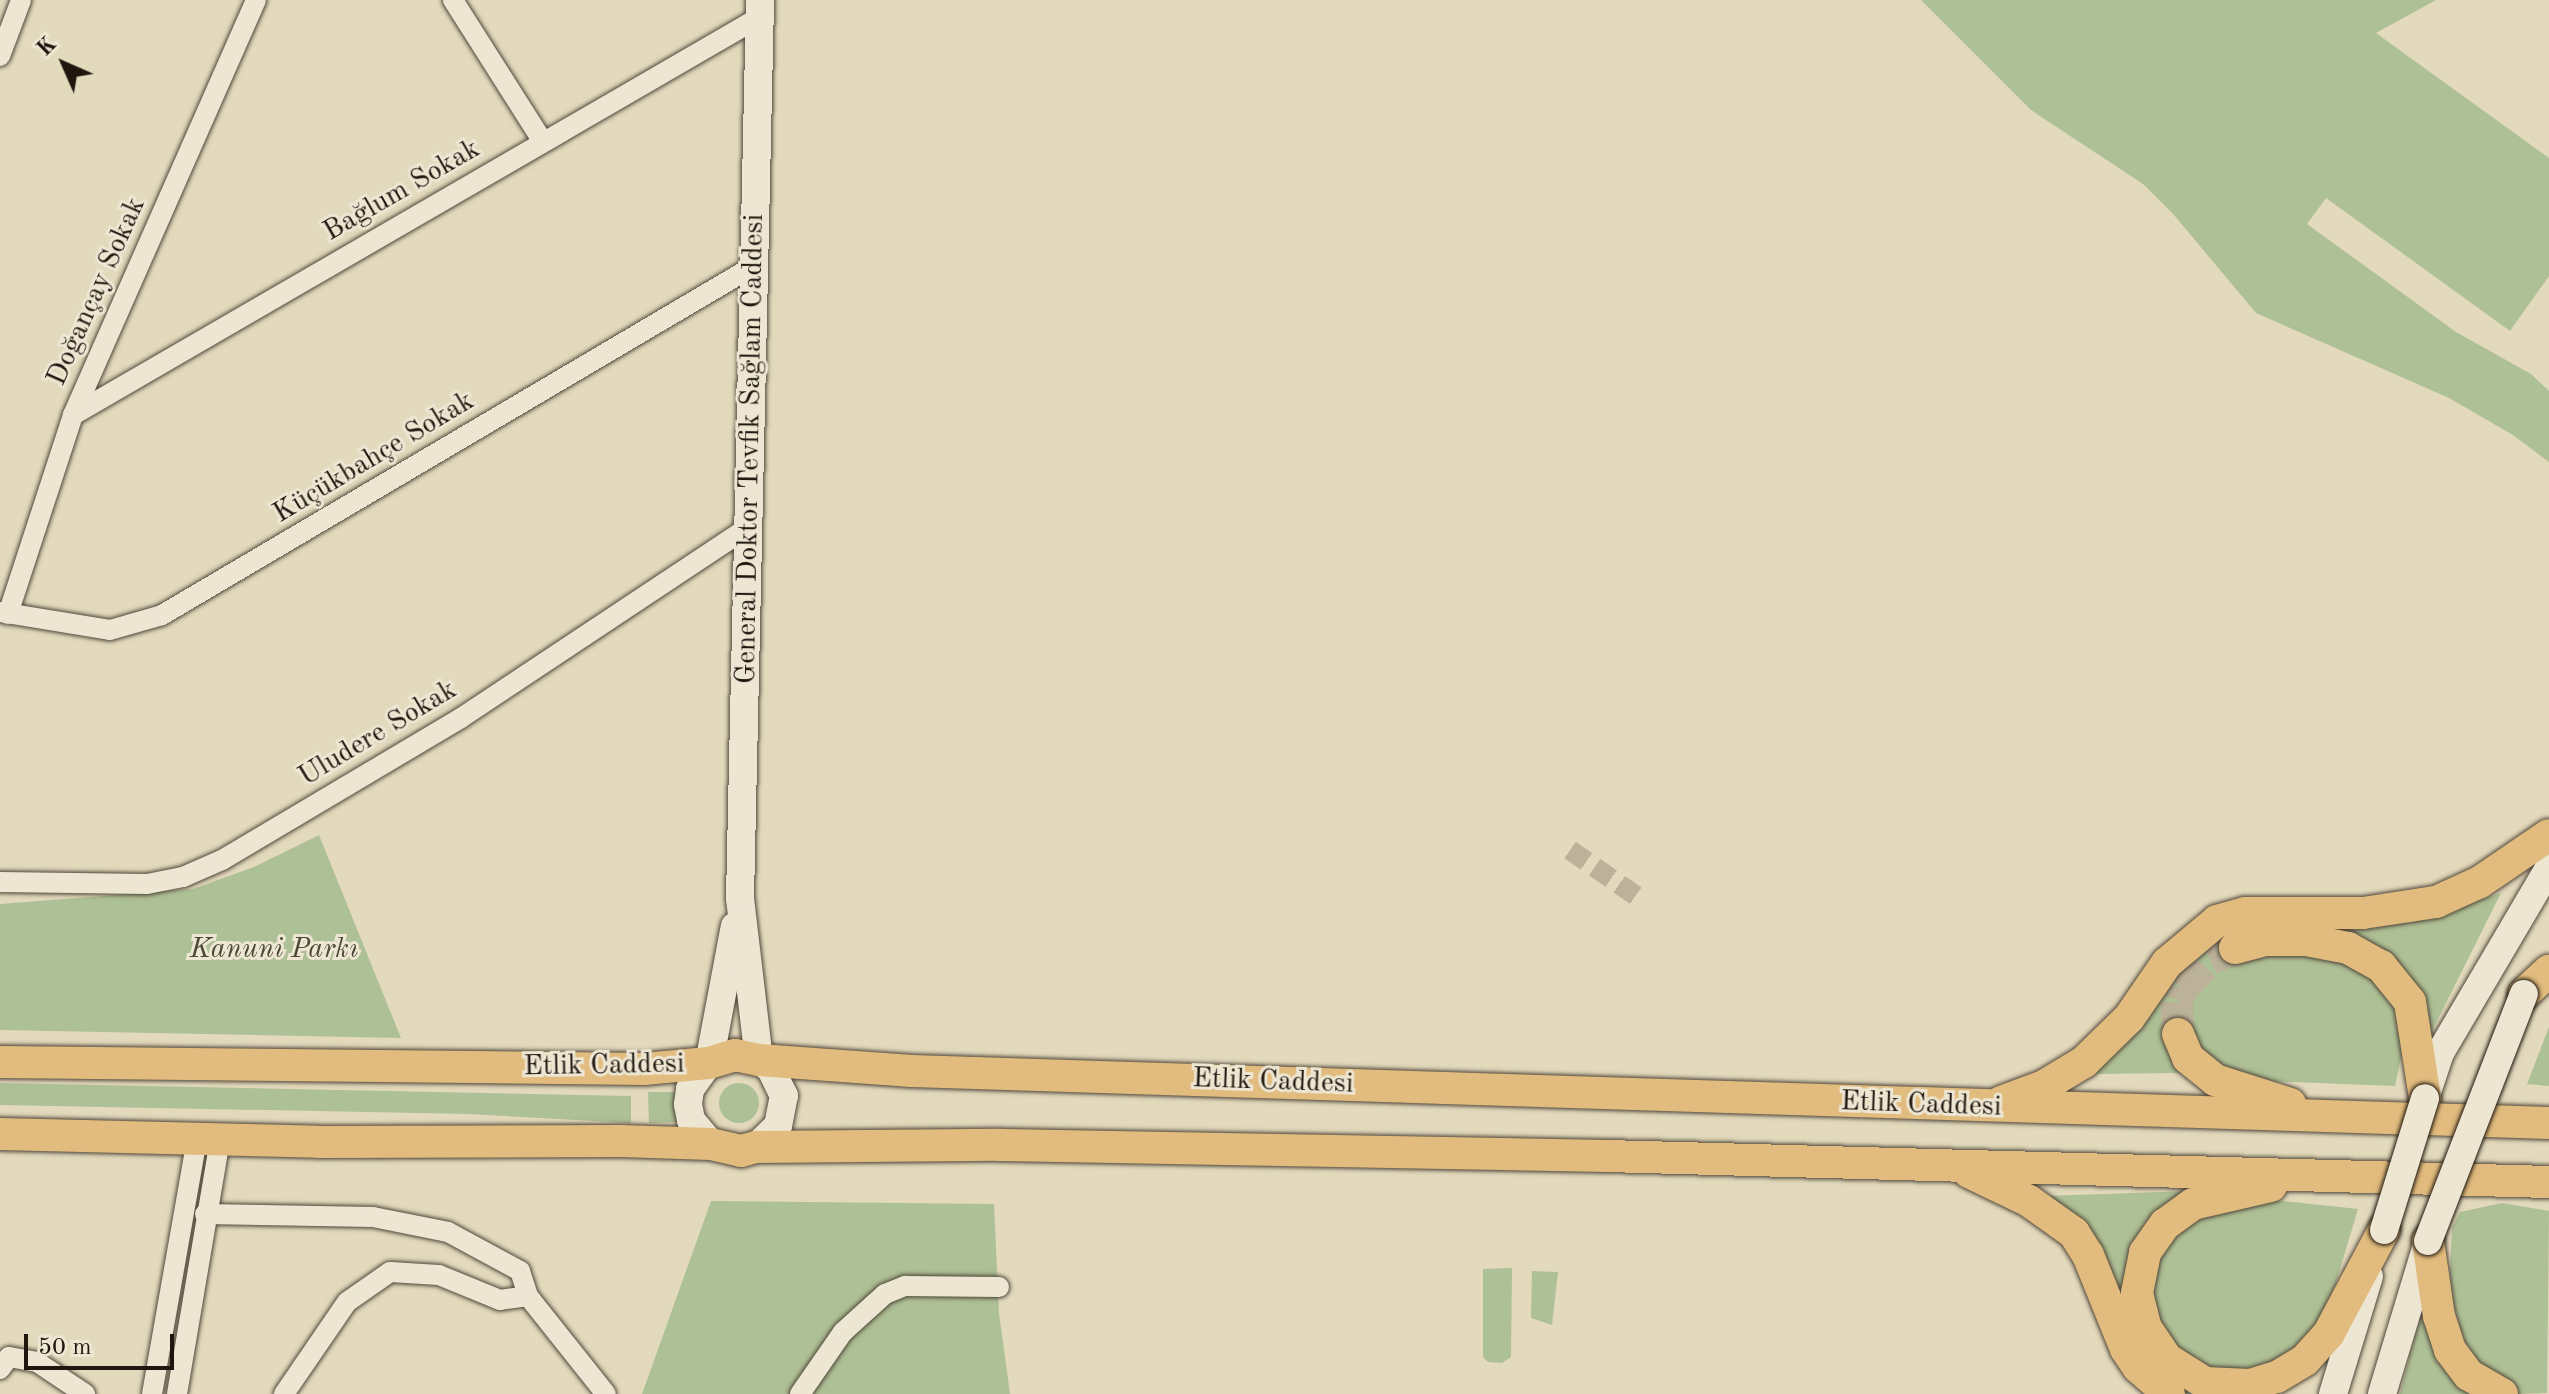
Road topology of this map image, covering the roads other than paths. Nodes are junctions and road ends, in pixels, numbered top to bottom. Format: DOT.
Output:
graph roads {
  1 [pos="21,0"];
  2 [pos="256,0"];
  3 [pos="453,0"];
  4 [pos="760,8"];
  5 [pos="0,56"];
  6 [pos="543,142"];
  7 [pos="757,264"];
  8 [pos="73,415"];
  9 [pos="749,527"];
  10 [pos="4,613"];
  11 [pos="2549,835"];
  12 [pos="2549,868"];
  13 [pos="0,882"];
  14 [pos="740,898"];
  15 [pos="2235,948"];
  16 [pos="2549,956"];
  17 [pos="2549,971"];
  18 [pos="2524,994"];
  19 [pos="2178,1034"];
  20 [pos="2429,1046"];
  21 [pos="759,1060"];
  22 [pos="0,1062"];
  23 [pos="709,1063"];
  24 [pos="2425,1098"];
  25 [pos="1987,1107"];
  26 [pos="2368,1119"];
  27 [pos="2549,1123"];
  28 [pos="0,1134"];
  29 [pos="208,1139"];
  30 [pos="711,1144"];
  31 [pos="756,1147"];
  32 [pos="1951,1165"];
  33 [pos="2334,1176"];
  34 [pos="2499,1181"];
  35 [pos="2549,1182"];
  36 [pos="2549,1201"];
  37 [pos="205,1214"];
  38 [pos="2384,1230"];
  39 [pos="2428,1241"];
  40 [pos="999,1287"];
  41 [pos="528,1296"];
  42 [pos="0,1369"];
  43 [pos="85,1394"];
  44 [pos="152,1394"];
  45 [pos="177,1394"];
  46 [pos="284,1394"];
  47 [pos="606,1394"];
  48 [pos="800,1394"];
  49 [pos="2169,1394"];
  50 [pos="2333,1394"];
  51 [pos="2382,1394"];
  52 [pos="2502,1394"];
  1 -- 5 [label="street"];
  2 -- 8 [label="street, Doğançay Sokak"];
  3 -- 6 [label="street"];
  4 -- 6 [label="street, Bağlum Sokak"];
  4 -- 7 [label="main road, General Doktor Tevfik Sağlam Caddesi"];
  6 -- 8 [label="street, Bağlum Sokak"];
  7 -- 9 [label="main road, General Doktor Tevfik Sağlam Caddesi"];
  7 -- 10 [label="street, Küçükbahçe Sokak"];
  8 -- 10 [label="street, Doğançay Sokak"];
  9 -- 13 [label="street, Uludere Sokak"];
  9 -- 14 [label="main road, General Doktor Tevfik Sağlam Caddesi"];
  11 -- 25 [label="main road"];
  12 -- 20 [label="main road"];
  14 -- 21 [label="main road, General Doktor Tevfik Sağlam Caddesi"];
  14 -- 23 [label="main road, General Doktor Tevfik Sağlam Caddesi"];
  15 -- 20 [label="main road"];
  16 -- 18 [label="main road"];
  17 -- 18 [label="main road"];
  18 -- 39 [label="main road, bridge"];
  19 -- 26 [label="main road"];
  20 -- 24 [label="main road"];
  21 -- 23 [label="main road, Etlik Caddesi"];
  21 -- 25 [label="main road, Etlik Caddesi"];
  21 -- 31 [label="main road"];
  22 -- 23 [label="main road, Etlik Caddesi"];
  23 -- 30 [label="main road"];
  24 -- 38 [label="main road, bridge"];
  25 -- 26 [label="main road, Etlik Caddesi"];
  26 -- 27 [label="main road, Etlik Caddesi"];
  28 -- 29 [label="main road, Etlik Caddesi"];
  29 -- 30 [label="main road, Etlik Caddesi"];
  29 -- 37 [label="street"];
  29 -- 44 [label="street"];
  30 -- 31 [label="main road, Etlik Caddesi"];
  31 -- 32 [label="main road, Etlik Caddesi"];
  32 -- 33 [label="main road, Etlik Caddesi"];
  32 -- 49 [label="main road"];
  33 -- 34 [label="main road, Etlik Caddesi"];
  33 -- 38 [label="main road"];
  34 -- 35 [label="main road, Etlik Caddesi"];
  34 -- 36 [label="main road"];
  37 -- 41 [label="street"];
  37 -- 45 [label="street"];
  38 -- 50 [label="main road"];
  39 -- 51 [label="main road"];
  39 -- 52 [label="main road"];
  40 -- 48 [label="street"];
  41 -- 46 [label="street"];
  41 -- 47 [label="street"];
  42 -- 43 [label="street"];
}
